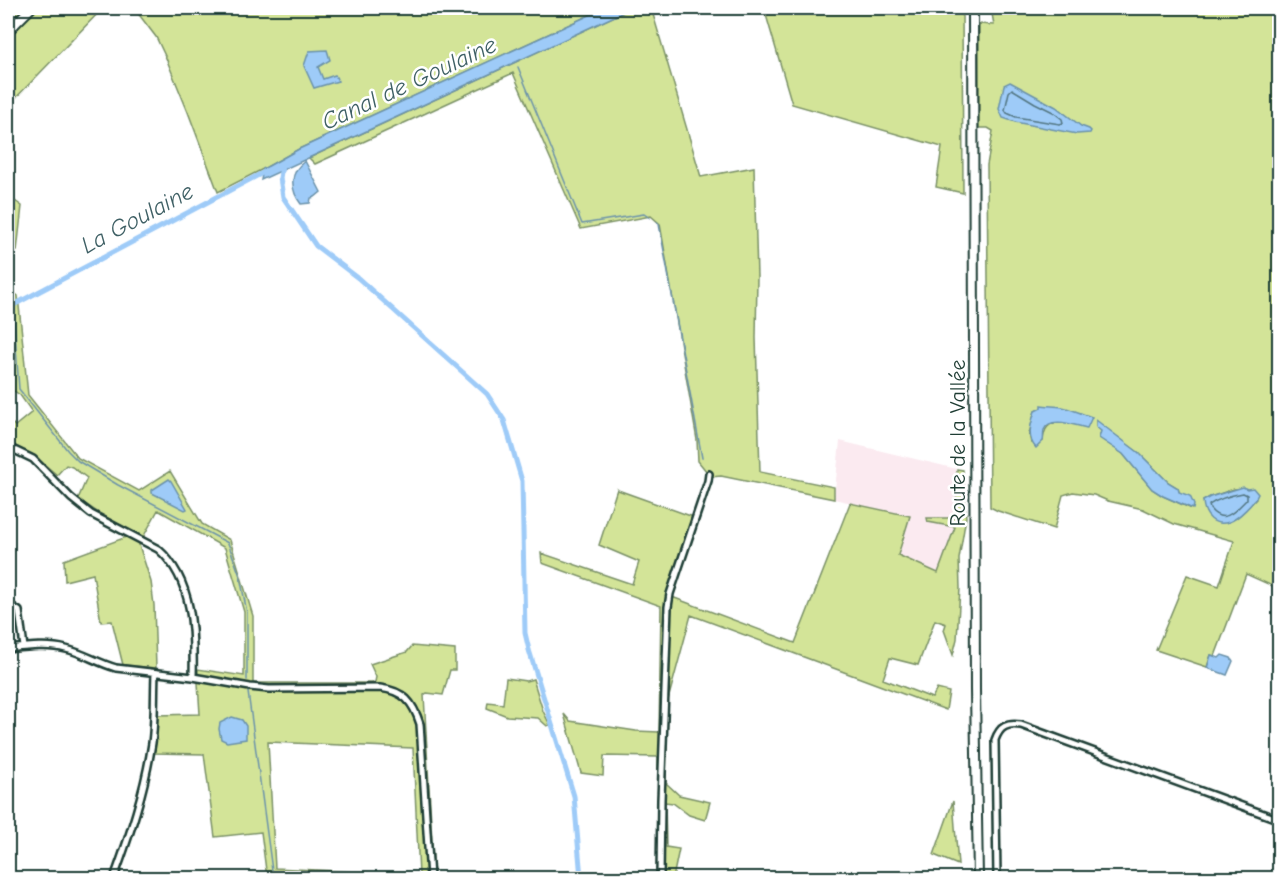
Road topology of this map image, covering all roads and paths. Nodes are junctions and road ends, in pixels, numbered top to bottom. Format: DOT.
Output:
graph roads {
  1 [pos="31,8"];
  2 [pos="973,8"];
  3 [pos="8,31"];
  4 [pos="8,447"];
  5 [pos="709,474"];
  6 [pos="8,593"];
  7 [pos="24,647"];
  8 [pos="8,649"];
  9 [pos="155,673"];
  10 [pos="193,677"];
  11 [pos="1280,820"];
  12 [pos="114,879"];
  13 [pos="430,879"];
  14 [pos="660,879"];
  15 [pos="978,879"];
  16 [pos="998,879"];
  1 -- 3 [label="main road"];
  2 -- 15 [label="main road, Route de la Vallée"];
  4 -- 10 [label="street"];
  5 -- 14 [label="street"];
  6 -- 7 [label="street"];
  7 -- 8 [label="street"];
  7 -- 9 [label="street"];
  9 -- 10 [label="street"];
  9 -- 12 [label="street"];
  10 -- 13 [label="street"];
  11 -- 16 [label="street"];
}
